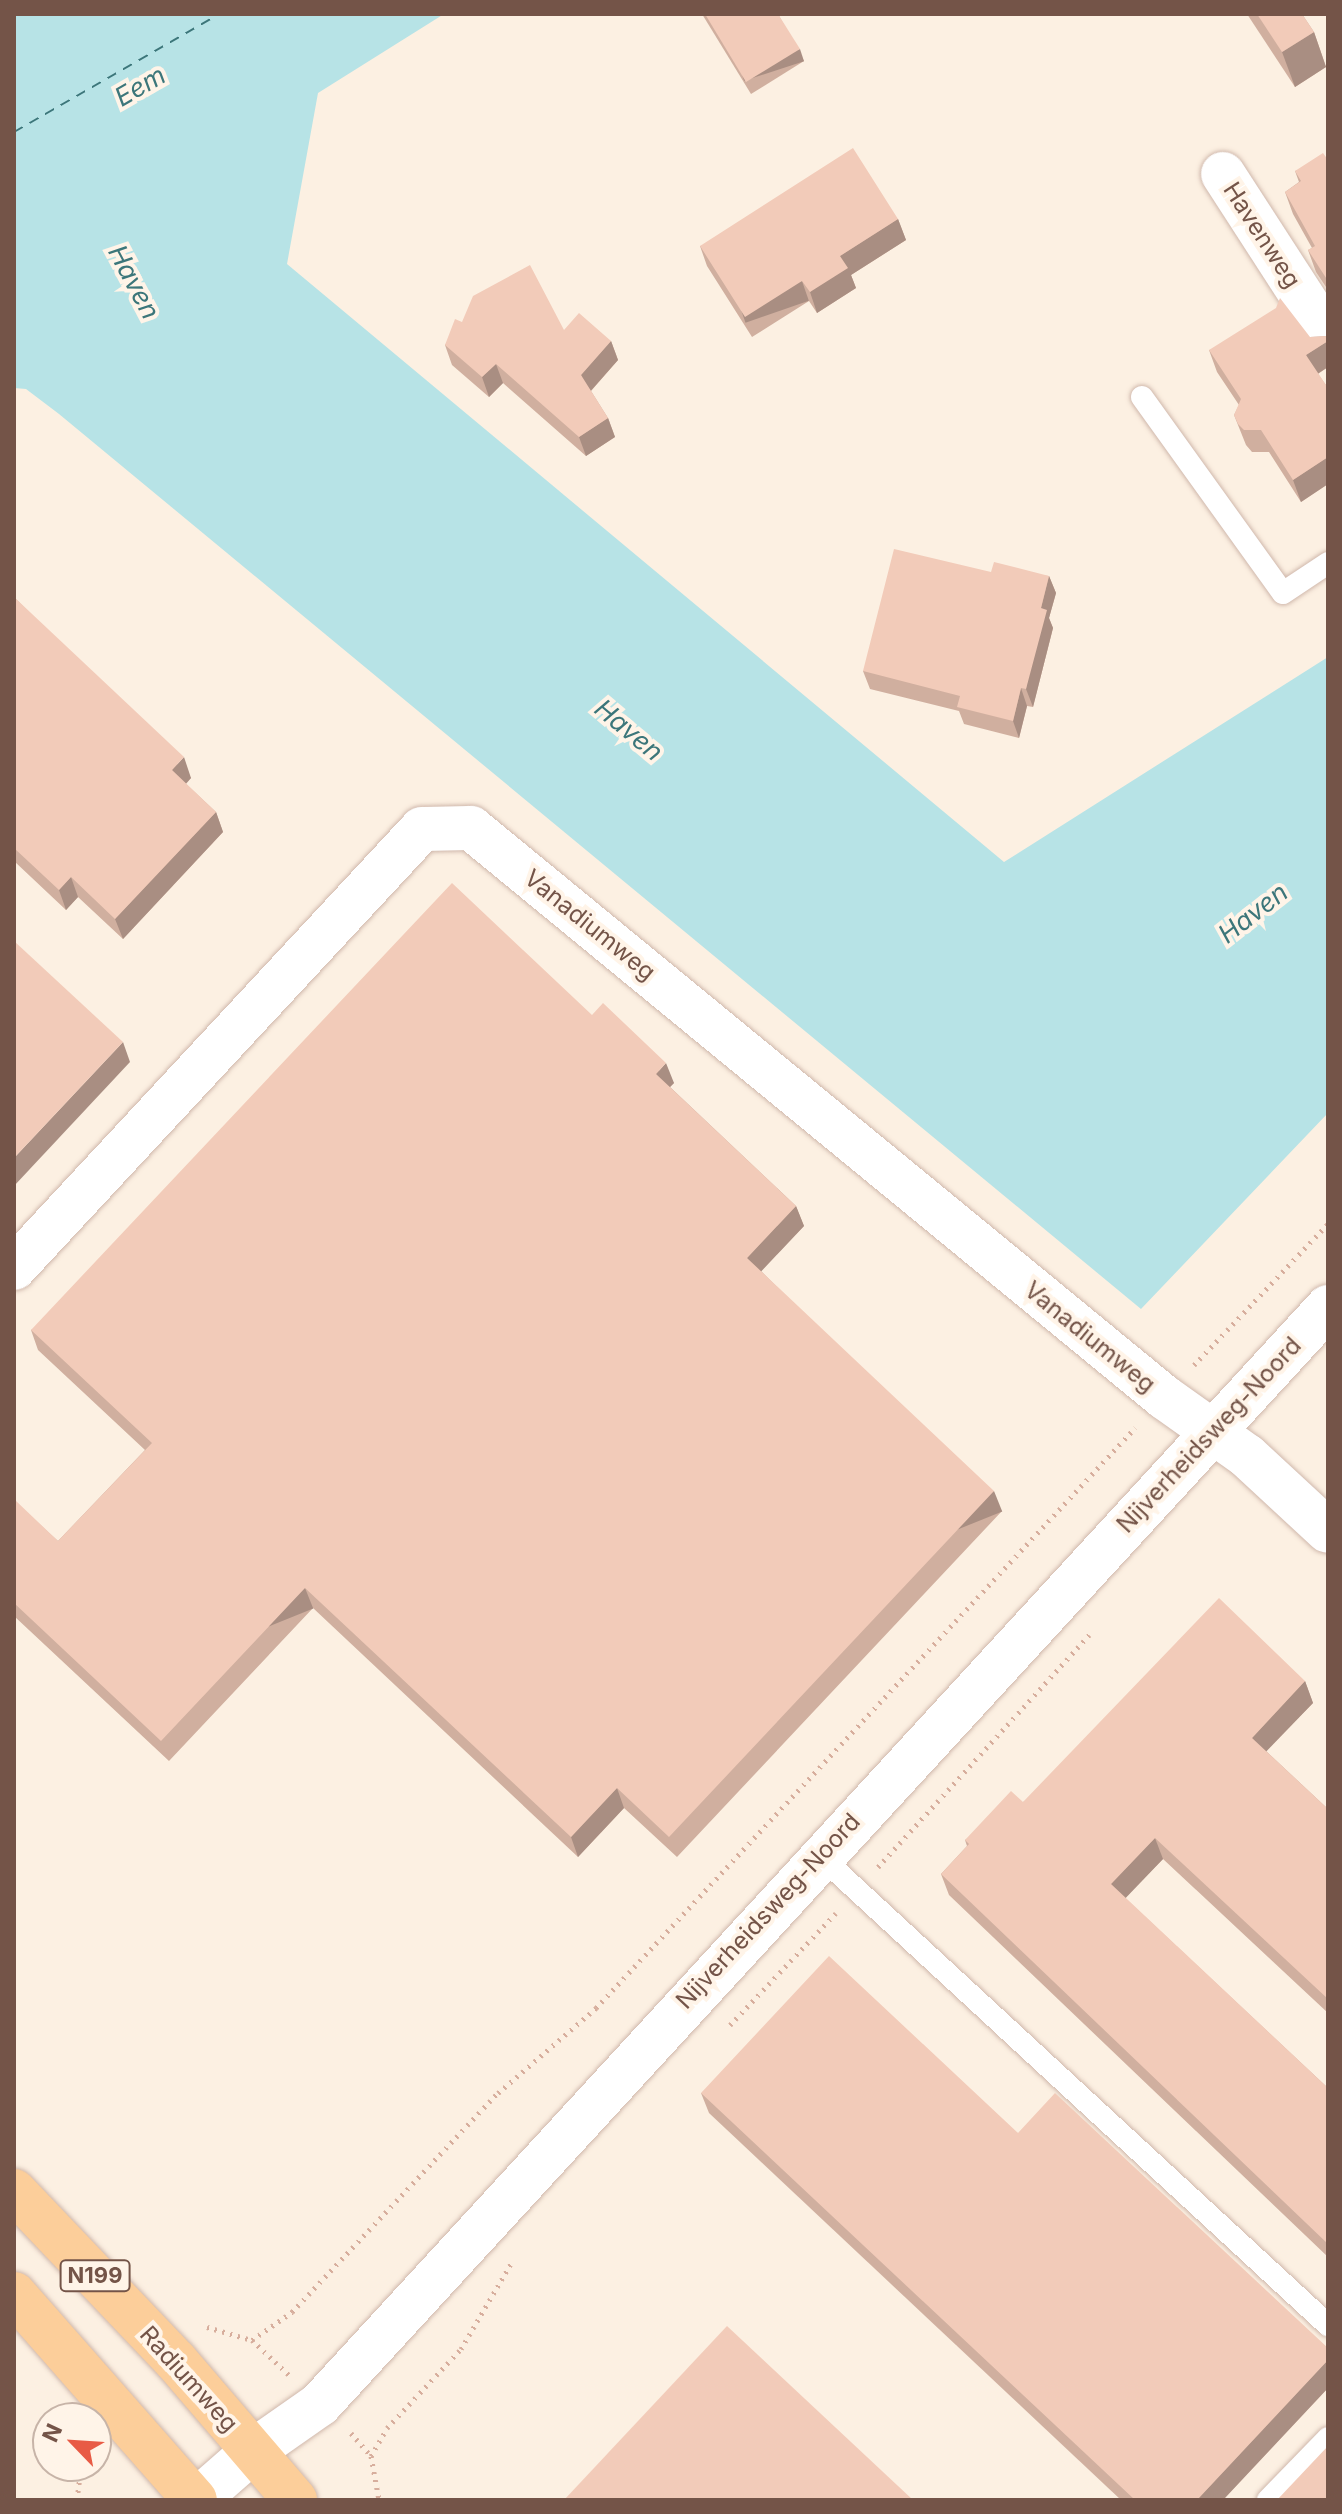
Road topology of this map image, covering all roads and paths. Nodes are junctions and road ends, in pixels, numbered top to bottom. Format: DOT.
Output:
graph roads {
  1 [pos="1223,174"];
  2 [pos="1328,336"];
  3 [pos="1142,397"];
  4 [pos="1328,563"];
  5 [pos="1328,1224"];
  6 [pos="14,1268"];
  7 [pos="1328,1307"];
  8 [pos="1164,1397"];
  9 [pos="1212,1431"];
  10 [pos="1328,1531"];
  11 [pos="819,1855"];
  12 [pos="14,2191"];
  13 [pos="14,2294"];
  14 [pos="199,2320"];
  15 [pos="1328,2325"];
  16 [pos="252,2340"];
  17 [pos="320,2404"];
  18 [pos="1328,2438"];
  19 [pos="253,2451"];
  20 [pos="196,2500"];
  21 [pos="295,2500"];
  22 [pos="378,2500"];
  23 [pos="1268,2500"];
  1 -- 2 [label="street, Havenweg"];
  3 -- 4 [label="lane"];
  5 -- 8 [label="path"];
  6 -- 8 [label="street, Vanadiumweg"];
  7 -- 9 [label="street, Nijverheidsweg-Noord"];
  8 -- 9 [label="street, Vanadiumweg"];
  8 -- 16 [label="path"];
  9 -- 10 [label="street, Vanadiumweg"];
  9 -- 11 [label="street, Nijverheidsweg-Noord"];
  11 -- 15 [label="lane"];
  11 -- 17 [label="street, Nijverheidsweg-Noord"];
  12 -- 19 [label="main road, Radiumweg / N199"];
  13 -- 20 [label="main road, N199"];
  14 -- 16 [label="path, Radiumweg"];
  16 -- 17 [label="path, Radiumweg"];
  17 -- 19 [label="street, Nijverheidsweg-Noord"];
  17 -- 22 [label="path, Radiumweg"];
  18 -- 23 [label="lane"];
  19 -- 20 [label="street, Nijverheidsweg-Noord"];
  19 -- 21 [label="main road, Radiumweg"];
}
